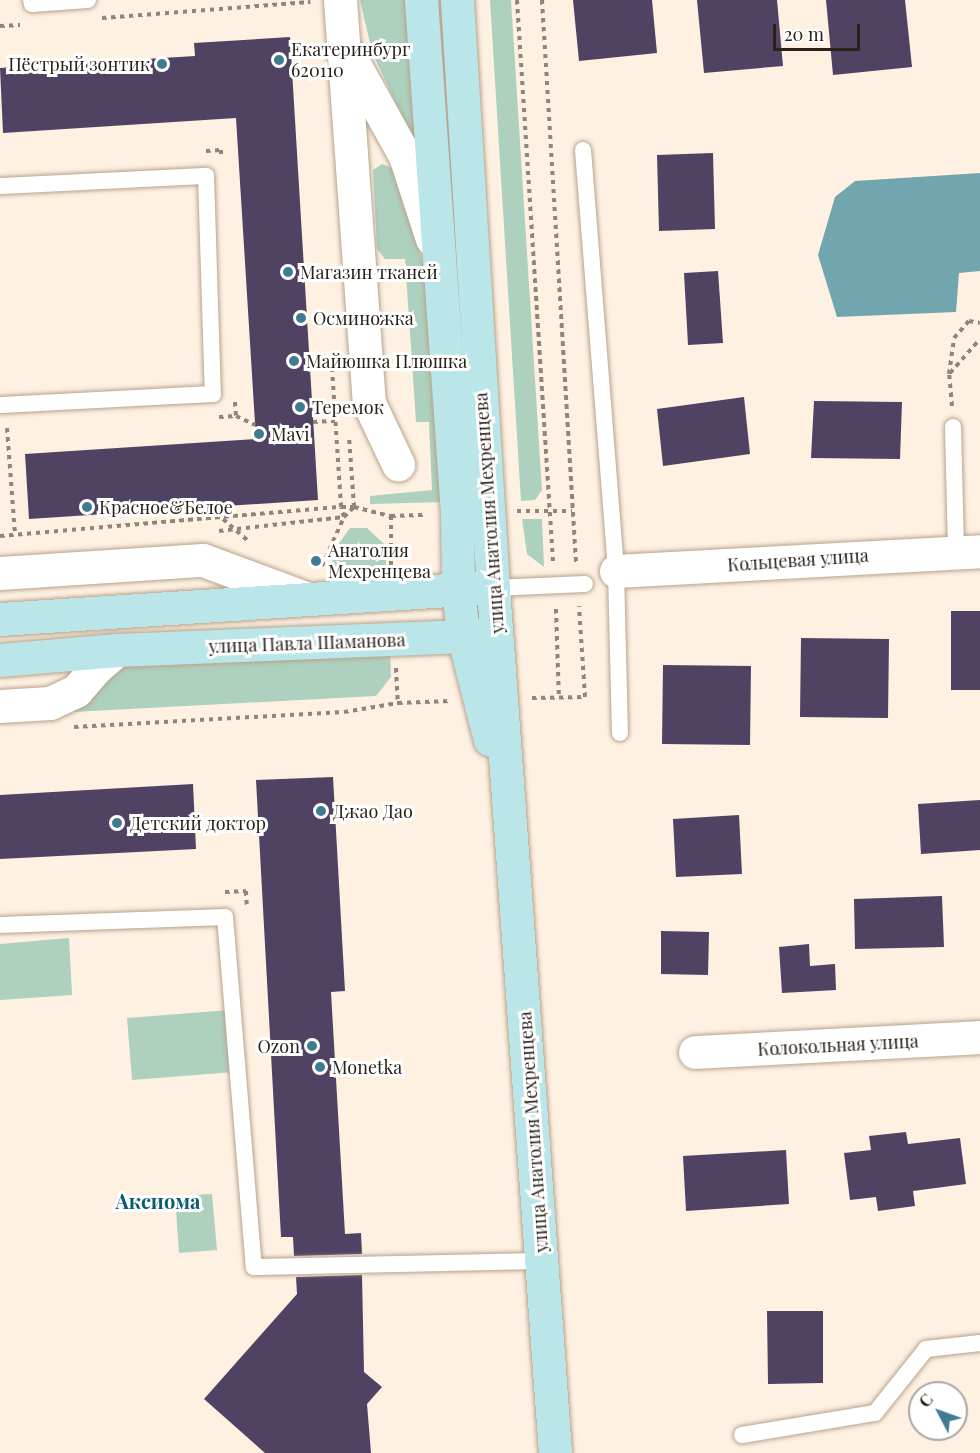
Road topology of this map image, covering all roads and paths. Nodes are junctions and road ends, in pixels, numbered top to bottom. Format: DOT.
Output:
graph roads {
  1 [pos="31,0"];
  2 [pos="88,0"];
  3 [pos="421,0"];
  4 [pos="457,0"];
  5 [pos="517,0"];
  6 [pos="542,0"];
  7 [pos="326,1"];
  8 [pos="92,19"];
  9 [pos="23,25"];
  10 [pos="0,26"];
  11 [pos="343,45"];
  12 [pos="583,150"];
  13 [pos="197,152"];
  14 [pos="405,156"];
  15 [pos="221,162"];
  16 [pos="353,169"];
  17 [pos="0,186"];
  18 [pos="438,259"];
  19 [pos="980,323"];
  20 [pos="980,339"];
  21 [pos="949,374"];
  22 [pos="234,393"];
  23 [pos="3,405"];
  24 [pos="236,416"];
  25 [pos="335,421"];
  26 [pos="313,422"];
  27 [pos="953,427"];
  28 [pos="398,464"];
  29 [pos="341,507"];
  30 [pos="391,516"];
  31 [pos="223,519"];
  32 [pos="15,535"];
  33 [pos="0,536"];
  34 [pos="250,544"];
  35 [pos="968,551"];
  36 [pos="616,572"];
  37 [pos="0,573"];
  38 [pos="555,584"];
  39 [pos="581,584"];
  40 [pos="313,587"];
  41 [pos="493,588"];
  42 [pos="458,589"];
  43 [pos="0,619"];
  44 [pos="463,635"];
  45 [pos="497,636"];
  46 [pos="117,650"];
  47 [pos="0,660"];
  48 [pos="559,698"];
  49 [pos="490,699"];
  50 [pos="0,706"];
  51 [pos="71,728"];
  52 [pos="620,733"];
  53 [pos="222,892"];
  54 [pos="247,914"];
  55 [pos="0,925"];
  56 [pos="980,1037"];
  57 [pos="695,1052"];
  58 [pos="542,1261"];
  59 [pos="980,1343"];
  60 [pos="742,1436"];
  61 [pos="555,1453"];
  1 -- 2 [label="lane"];
  3 -- 18 [label="street, улица Анатолия Мехренцева"];
  4 -- 41 [label="street, улица Анатолия Мехренцева"];
  5 -- 38 [label="path"];
  6 -- 39 [label="path"];
  7 -- 8 [label="path"];
  7 -- 11 [label="street, улица Анатолия Мехренцева"];
  9 -- 10 [label="path"];
  11 -- 14 [label="street, улица Анатолия Мехренцева"];
  11 -- 16 [label="street, улица Анатолия Мехренцева"];
  12 -- 36 [label="lane"];
  13 -- 15 [label="path"];
  14 -- 16 [label="street"];
  14 -- 18 [label="street, улица Анатолия Мехренцева"];
  16 -- 28 [label="street, улица Анатолия Мехренцева"];
  17 -- 23 [label="lane"];
  18 -- 42 [label="street, улица Анатолия Мехренцева"];
  19 -- 21 [label="path"];
  20 -- 21 [label="path"];
  21 -- 27 [label="path"];
  22 -- 24 [label="path"];
  23 -- 32 [label="path"];
  25 -- 26 [label="path"];
  27 -- 35 [label="lane"];
  29 -- 30 [label="path"];
  29 -- 31 [label="path"];
  29 -- 40 [label="path"];
  31 -- 32 [label="path"];
  31 -- 34 [label="path"];
  32 -- 33 [label="path"];
  35 -- 36 [label="street, Кольцевая улица"];
  36 -- 52 [label="lane"];
  37 -- 40 [label="street"];
  38 -- 39 [label="lane"];
  38 -- 41 [label="lane"];
  38 -- 48 [label="path"];
  39 -- 48 [label="path"];
  40 -- 42 [label="street"];
  40 -- 43 [label="street"];
  41 -- 42 [label="street"];
  41 -- 45 [label="street, улица Анатолия Мехренцева"];
  42 -- 44 [label="street, улица Анатолия Мехренцева"];
  44 -- 45 [label="street, улица Павла Шаманова"];
  44 -- 46 [label="street, улица Павла Шаманова"];
  44 -- 49 [label="street, улица Анатолия Мехренцева"];
  45 -- 49 [label="street, улица Анатолия Мехренцева"];
  46 -- 47 [label="street, улица Павла Шаманова"];
  46 -- 50 [label="street"];
  48 -- 49 [label="path"];
  49 -- 51 [label="path"];
  49 -- 58 [label="street, улица Анатолия Мехренцева"];
  53 -- 54 [label="path"];
  55 -- 58 [label="lane"];
  56 -- 57 [label="street, Колокольная улица"];
  58 -- 61 [label="street, улица Анатолия Мехренцева"];
  59 -- 60 [label="lane"];
}
